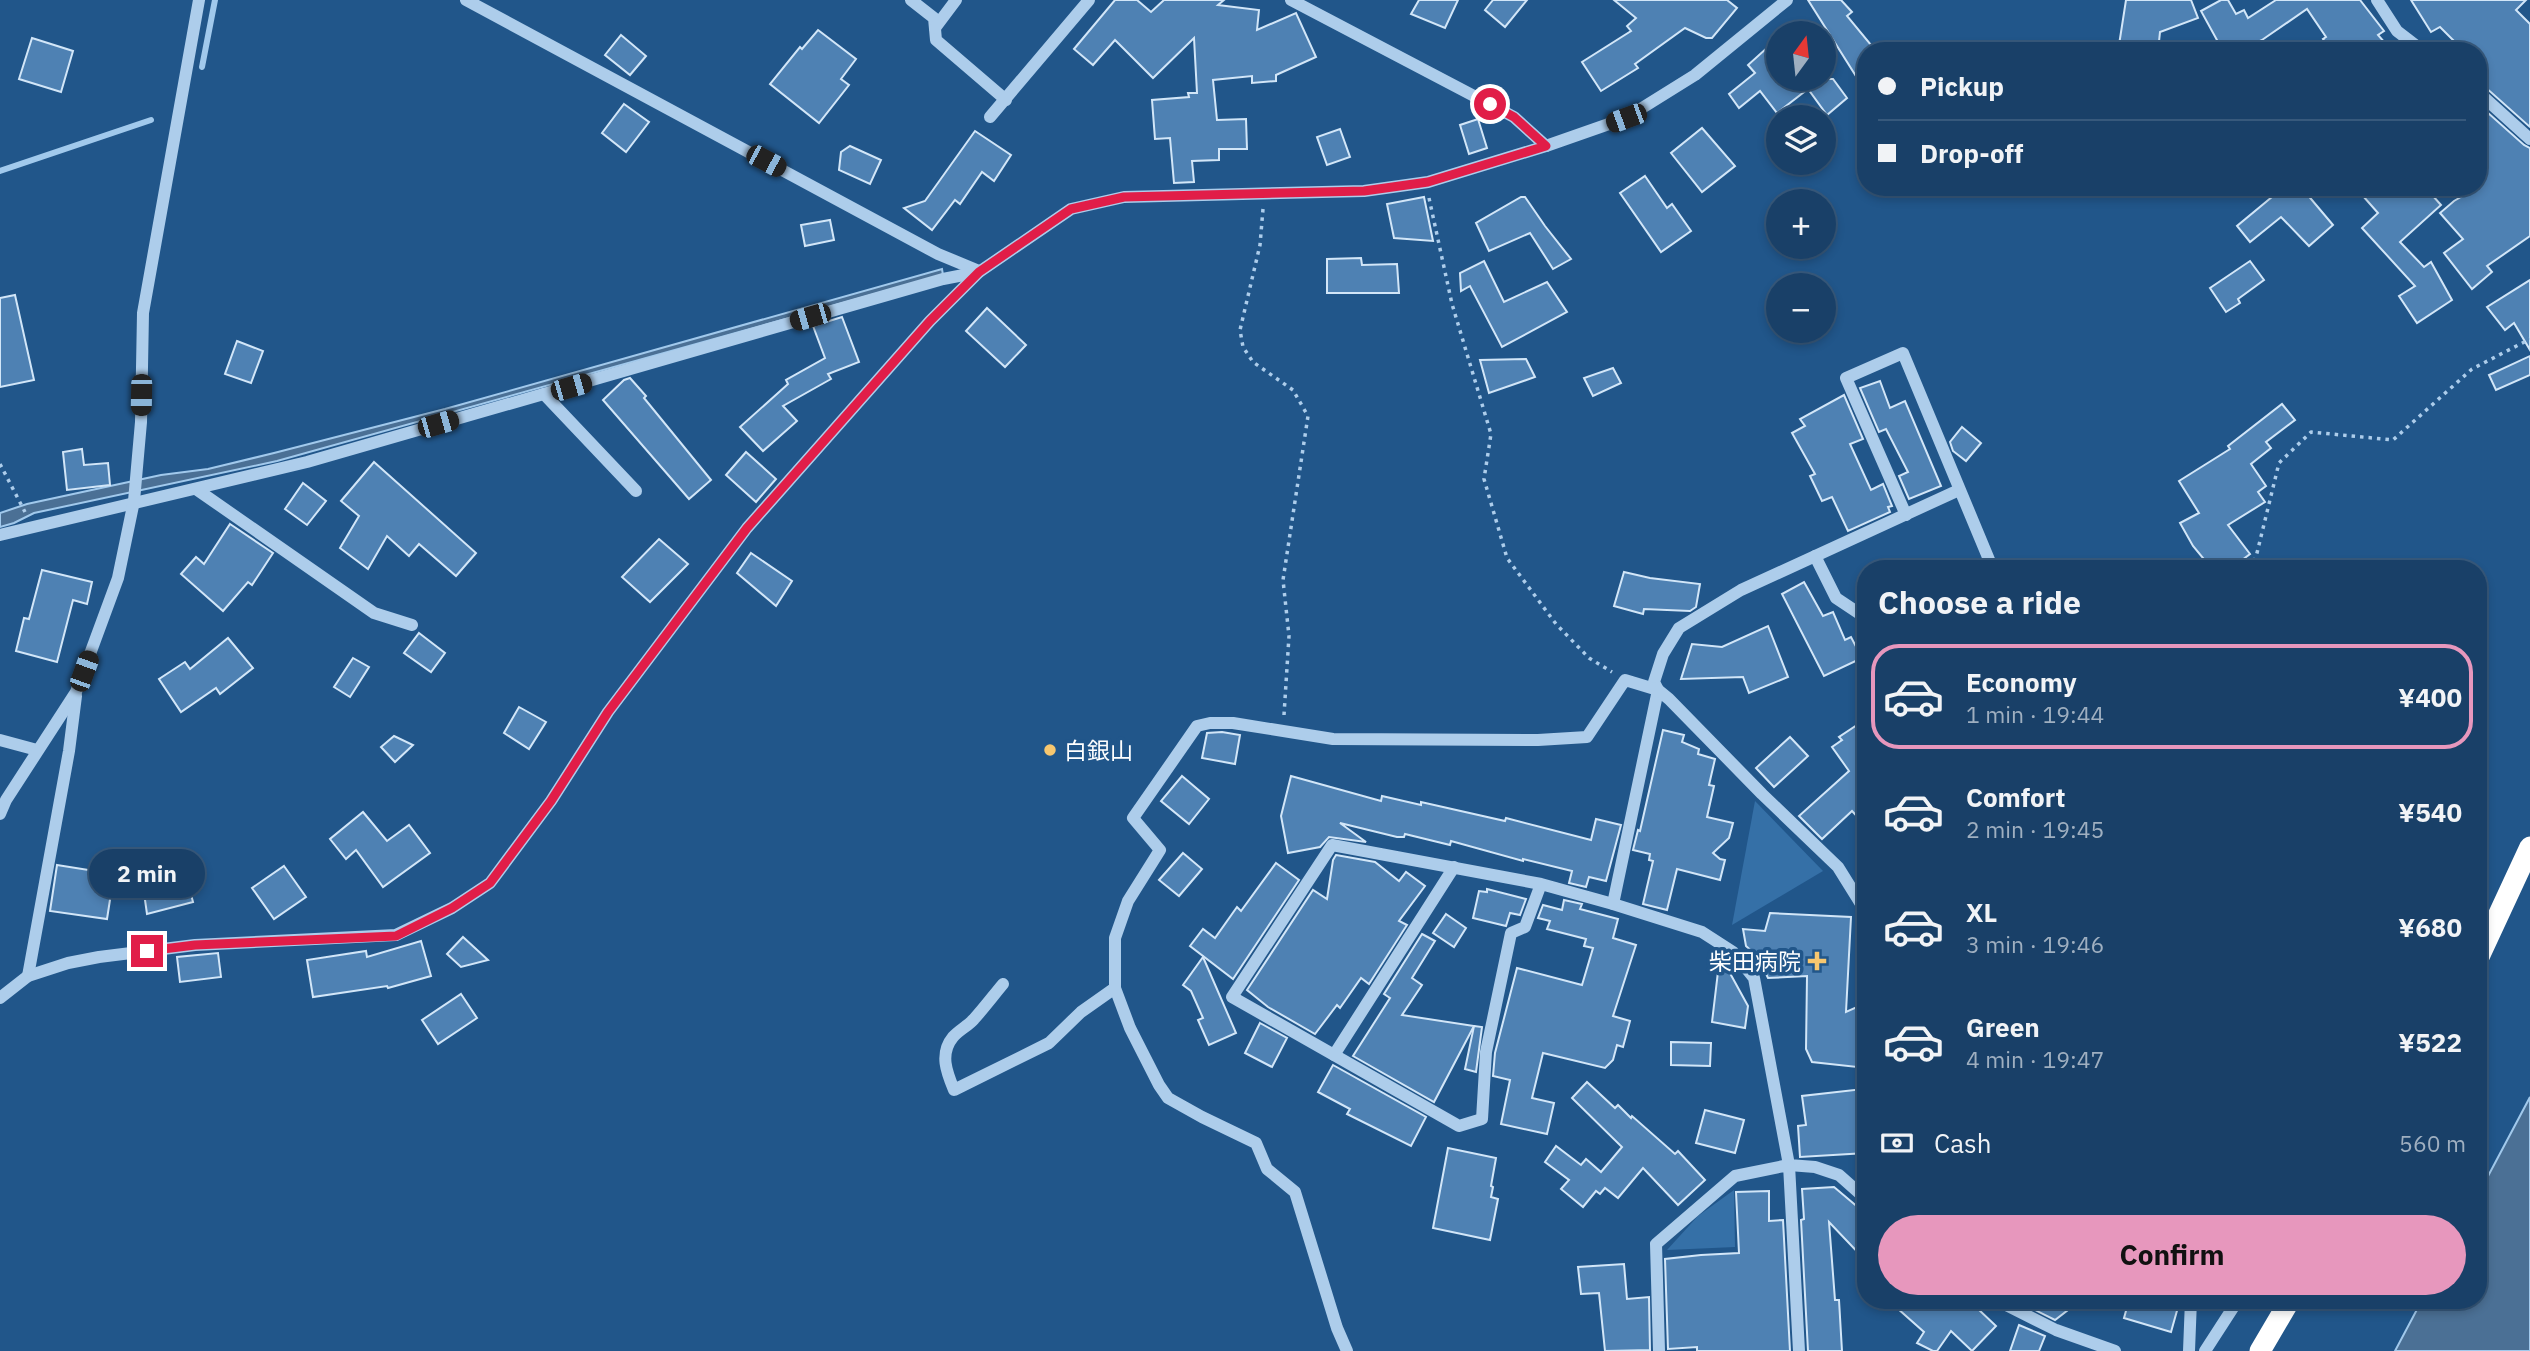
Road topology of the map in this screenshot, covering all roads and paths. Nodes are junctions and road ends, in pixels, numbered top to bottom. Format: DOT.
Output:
graph roads {
  1 [pos="200,0"];
  2 [pos="467,0"];
  3 [pos="911,0"];
  4 [pos="956,0"];
  5 [pos="1089,0"];
  6 [pos="1787,0"];
  7 [pos="2377,0"];
  8 [pos="1295,1"];
  9 [pos="935,28"];
  10 [pos="2411,42"];
  11 [pos="1006,100"];
  12 [pos="2487,100"];
  13 [pos="990,117"];
  14 [pos="2530,139"];
  15 [pos="1546,146"];
  16 [pos="1425,183"];
  17 [pos="1263,193"];
  18 [pos="979,272"];
  19 [pos="2530,339"];
  20 [pos="544,394"];
  21 [pos="0,464"];
  22 [pos="196,489"];
  23 [pos="636,491"];
  24 [pos="1959,491"];
  25 [pos="134,501"];
  26 [pos="1906,515"];
  27 [pos="32,527"];
  28 [pos="0,535"];
  29 [pos="1815,556"];
  30 [pos="1989,560"];
  31 [pos="2254,560"];
  32 [pos="1857,612"];
  33 [pos="412,625"];
  34 [pos="1625,680"];
  35 [pos="1658,690"];
  36 [pos="76,692"];
  37 [pos="1283,731"];
  38 [pos="0,740"];
  39 [pos="37,750"];
  40 [pos="0,814"];
  41 [pos="2530,847"];
  42 [pos="1454,867"];
  43 [pos="1541,884"];
  44 [pos="1857,898"];
  45 [pos="1613,904"];
  46 [pos="2487,940"];
  47 [pos="28,976"];
  48 [pos="1003,984"];
  49 [pos="1115,988"];
  50 [pos="0,998"];
  51 [pos="1334,1055"];
  52 [pos="1789,1164"];
  53 [pos="1857,1191"];
  54 [pos="2014,1309"];
  55 [pos="2191,1309"];
  56 [pos="2232,1309"];
  57 [pos="2285,1309"];
  58 [pos="1348,1351"];
  59 [pos="1659,1351"];
  60 [pos="1799,1351"];
  61 [pos="2115,1351"];
  62 [pos="2189,1351"];
  63 [pos="2205,1351"];
  64 [pos="2260,1351"];
  1 -- 25 [label="street"];
  2 -- 18 [label="street"];
  3 -- 9 [label="street"];
  4 -- 9 [label="street"];
  5 -- 11 [label="street"];
  6 -- 15 [label="street"];
  7 -- 10 [label="street"];
  8 -- 15 [label="street"];
  9 -- 11 [label="street"];
  11 -- 13 [label="street"];
  12 -- 14 [label="street"];
  15 -- 16 [label="street"];
  16 -- 17 [label="street"];
  16 -- 34 [label="path"];
  17 -- 18 [label="street"];
  17 -- 37 [label="path"];
  18 -- 20 [label="street"];
  18 -- 47 [label="street"];
  19 -- 31 [label="path"];
  20 -- 22 [label="street"];
  20 -- 23 [label="street"];
  21 -- 27 [label="path"];
  22 -- 25 [label="street"];
  22 -- 33 [label="street"];
  24 -- 26 [label="street"];
  24 -- 26 [label="street"];
  24 -- 30 [label="street"];
  25 -- 27 [label="street"];
  25 -- 36 [label="street"];
  26 -- 29 [label="street"];
  27 -- 28 [label="street"];
  29 -- 32 [label="street"];
  29 -- 35 [label="street"];
  34 -- 35 [label="street"];
  34 -- 37 [label="street"];
  35 -- 44 [label="street"];
  35 -- 45 [label="street"];
  36 -- 39 [label="street"];
  36 -- 47 [label="street"];
  37 -- 49 [label="street"];
  38 -- 39 [label="street"];
  39 -- 40 [label="street"];
  41 -- 46 [label="highway"];
  42 -- 43 [label="street"];
  42 -- 51 [label="street"];
  42 -- 51 [label="street"];
  43 -- 45 [label="street"];
  43 -- 51 [label="street"];
  45 -- 52 [label="street"];
  47 -- 50 [label="street"];
  48 -- 49 [label="street"];
  49 -- 58 [label="street"];
  52 -- 53 [label="street"];
  52 -- 59 [label="street"];
  52 -- 60 [label="street"];
  54 -- 61 [label="street"];
  55 -- 62 [label="street"];
  56 -- 63 [label="street"];
  57 -- 64 [label="highway"];
}
